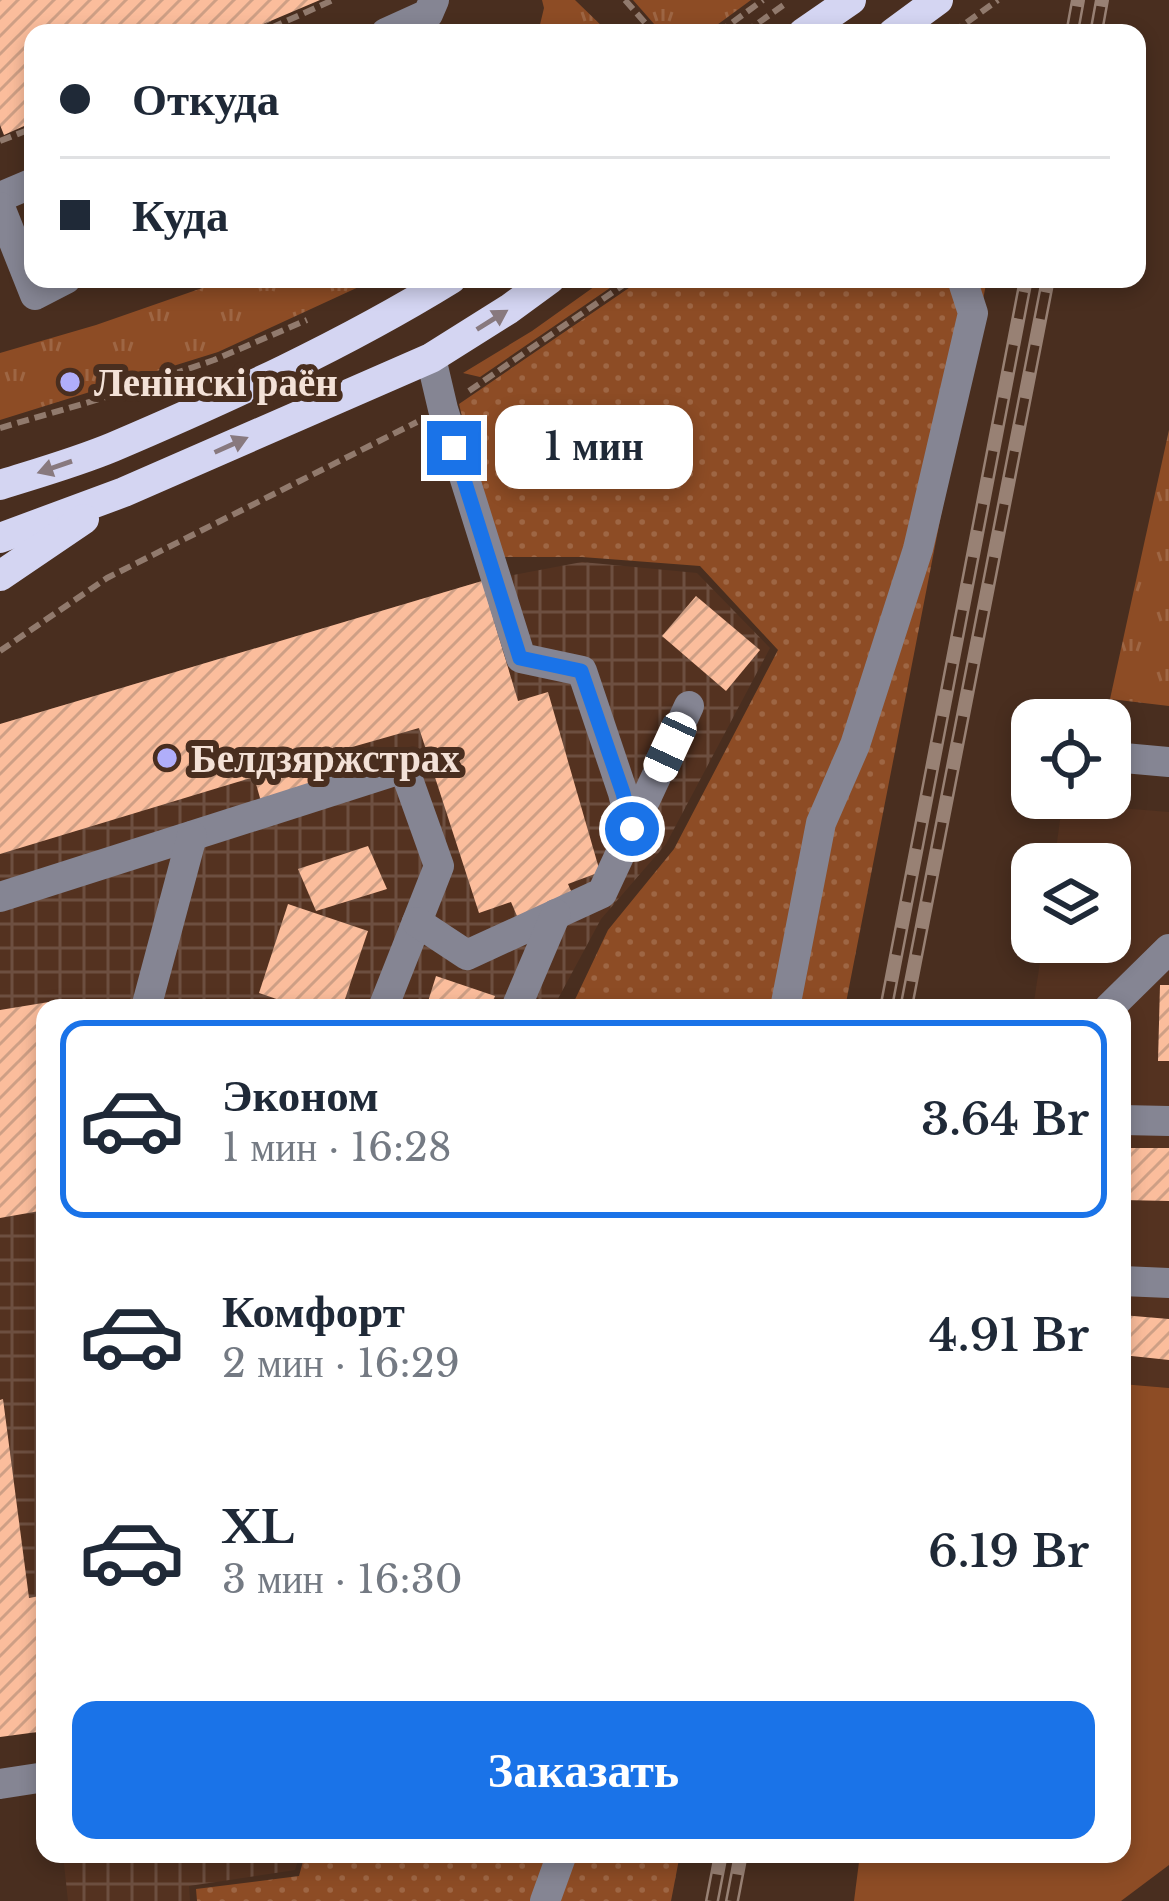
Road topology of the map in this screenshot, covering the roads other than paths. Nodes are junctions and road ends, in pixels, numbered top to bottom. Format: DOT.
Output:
graph roads {
  1 [pos="434,0"];
  2 [pos="850,0"];
  3 [pos="938,0"];
  4 [pos="406,24"];
  5 [pos="816,24"];
  6 [pos="905,24"];
  7 [pos="0,207"];
  8 [pos="24,267"];
  9 [pos="436,288"];
  10 [pos="538,288"];
  11 [pos="965,288"];
  12 [pos="431,358"];
  13 [pos="0,485"];
  14 [pos="124,492"];
  15 [pos="0,538"];
  16 [pos="0,576"];
  17 [pos="689,706"];
  18 [pos="1131,759"];
  19 [pos="1169,762"];
  20 [pos="632,829"];
  21 [pos="192,836"];
  22 [pos="0,897"];
  23 [pos="556,914"];
  24 [pos="417,922"];
  25 [pos="1169,949"];
  26 [pos="148,999"];
  27 [pos="387,999"];
  28 [pos="520,999"];
  29 [pos="787,999"];
  30 [pos="1117,999"];
  31 [pos="1131,1120"];
  32 [pos="1169,1121"];
  33 [pos="1131,1281"];
  34 [pos="1169,1283"];
  35 [pos="36,1778"];
  36 [pos="0,1784"];
  37 [pos="559,1863"];
  38 [pos="545,1901"];
  1 -- 4 [label="lane"];
  2 -- 5 [label="main road"];
  3 -- 6 [label="main road"];
  7 -- 8 [label="lane"];
  9 -- 13 [label="main road, one-way"];
  12 -- 10 [label="main road, one-way"];
  11 -- 29 [label="lane"];
  14 -- 12 [label="main road, one-way"];
  12 -- 20 [label="lane"];
  14 -- 15 [label="main road"];
  14 -- 16 [label="main road"];
  17 -- 20 [label="lane"];
  18 -- 19 [label="lane"];
  20 -- 23 [label="lane"];
  21 -- 22 [label="lane"];
  21 -- 24 [label="lane"];
  21 -- 26 [label="lane"];
  23 -- 24 [label="lane"];
  23 -- 28 [label="lane"];
  24 -- 27 [label="lane"];
  25 -- 30 [label="lane"];
  31 -- 32 [label="lane"];
  33 -- 34 [label="lane"];
  35 -- 36 [label="lane"];
  37 -- 38 [label="lane"];
}
